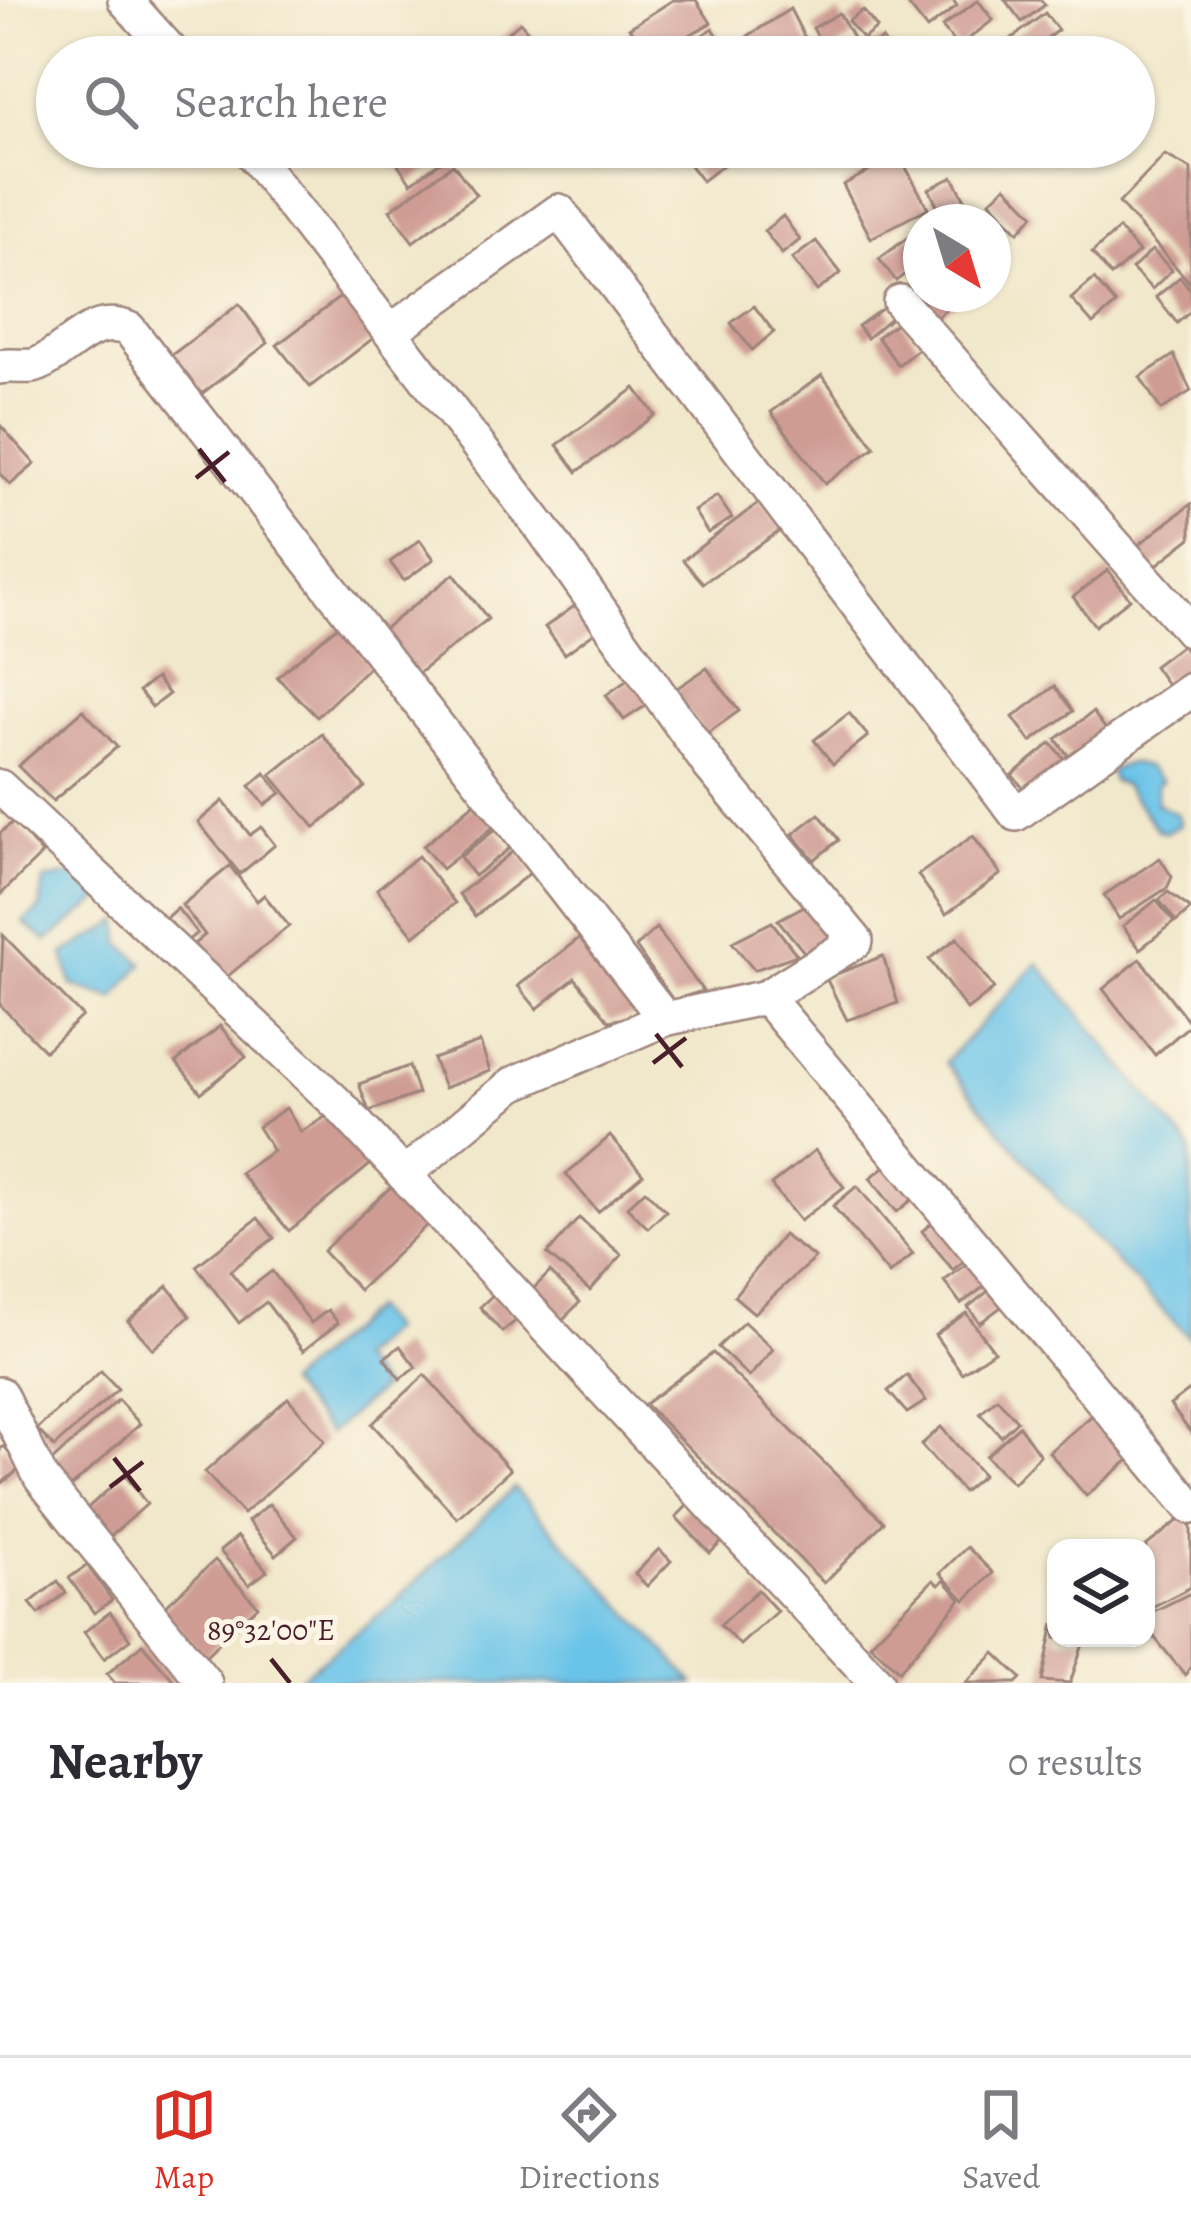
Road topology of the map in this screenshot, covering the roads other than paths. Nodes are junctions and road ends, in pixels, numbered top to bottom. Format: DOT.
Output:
graph roads {
  1 [pos="125,0"];
  2 [pos="157,36"];
  3 [pos="264,168"];
  4 [pos="900,302"];
  5 [pos="391,331"];
  6 [pos="0,367"];
  7 [pos="1191,631"];
  8 [pos="1191,689"];
  9 [pos="0,787"];
  10 [pos="766,997"];
  11 [pos="665,1018"];
  12 [pos="404,1175"];
  13 [pos="0,1394"];
  14 [pos="1191,1508"];
  15 [pos="205,1683"];
  16 [pos="877,1683"];
  1 -- 2 [label="street"];
  3 -- 5 [label="street"];
  4 -- 7 [label="street"];
  5 -- 8 [label="street"];
  5 -- 10 [label="street"];
  6 -- 11 [label="street"];
  9 -- 12 [label="street"];
  10 -- 11 [label="street"];
  10 -- 14 [label="street"];
  11 -- 12 [label="street"];
  12 -- 16 [label="street"];
  13 -- 15 [label="street"];
}
